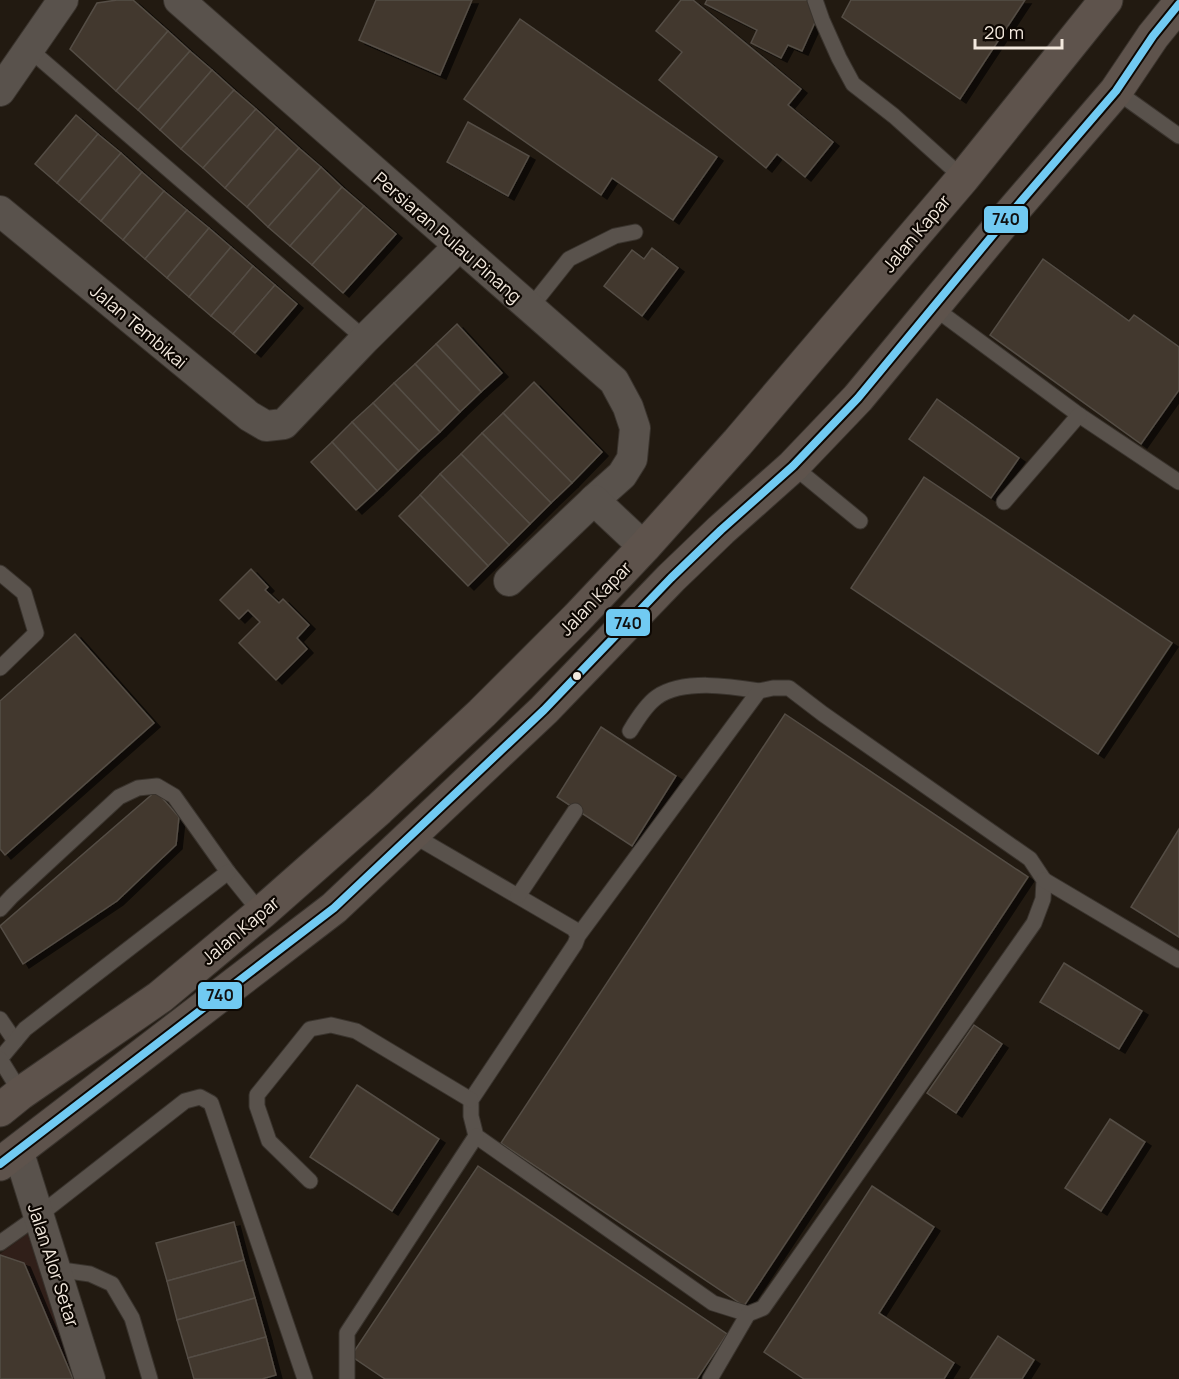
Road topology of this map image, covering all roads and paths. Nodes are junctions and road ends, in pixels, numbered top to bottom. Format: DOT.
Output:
graph roads {
  1 [pos="63,0"];
  2 [pos="179,0"];
  3 [pos="815,0"];
  4 [pos="1106,0"];
  5 [pos="1179,4"];
  6 [pos="29,49"];
  7 [pos="0,91"];
  8 [pos="1116,92"];
  9 [pos="1179,135"];
  10 [pos="963,177"];
  11 [pos="0,211"];
  12 [pos="635,232"];
  13 [pos="459,246"];
  14 [pos="933,307"];
  15 [pos="531,308"];
  16 [pos="365,339"];
  17 [pos="1079,414"];
  18 [pos="793,466"];
  19 [pos="1179,482"];
  20 [pos="594,500"];
  21 [pos="1005,502"];
  22 [pos="860,521"];
  23 [pos="644,547"];
  24 [pos="0,573"];
  25 [pos="509,581"];
  26 [pos="0,668"];
  27 [pos="759,691"];
  28 [pos="630,731"];
  29 [pos="575,811"];
  30 [pos="411,834"];
  31 [pos="228,872"];
  32 [pos="1044,880"];
  33 [pos="518,896"];
  34 [pos="0,909"];
  35 [pos="261,913"];
  36 [pos="578,936"];
  37 [pos="1179,960"];
  38 [pos="0,1019"];
  39 [pos="15,1041"];
  40 [pos="0,1059"];
  41 [pos="471,1100"];
  42 [pos="11,1101"];
  43 [pos="476,1136"];
  44 [pos="9,1157"];
  45 [pos="310,1181"];
  46 [pos="38,1216"];
  47 [pos="0,1243"];
  48 [pos="55,1269"];
  49 [pos="748,1314"];
  50 [pos="90,1379"];
  51 [pos="150,1379"];
  52 [pos="306,1379"];
  53 [pos="347,1379"];
  54 [pos="710,1379"];
  1 -- 6 [label="street"];
  2 -- 13 [label="street, Persiaran Pulau Pinang"];
  3 -- 10 [label="lane"];
  4 -- 10 [label="highway, Jalan Kapar"];
  5 -- 8 [label="highway, Jalan Kapar"];
  6 -- 7 [label="street"];
  6 -- 16 [label="lane"];
  8 -- 9 [label="lane"];
  8 -- 14 [label="highway, Jalan Kapar"];
  10 -- 23 [label="highway, Jalan Kapar"];
  11 -- 16 [label="street, Jalan Tembikai"];
  12 -- 15 [label="lane"];
  13 -- 15 [label="street, Persiaran Pulau Pinang"];
  13 -- 16 [label="street"];
  14 -- 17 [label="lane"];
  14 -- 18 [label="highway, Jalan Kapar"];
  15 -- 20 [label="street, Persiaran Pulau Pinang"];
  17 -- 19 [label="lane"];
  17 -- 21 [label="lane"];
  18 -- 22 [label="lane"];
  18 -- 30 [label="highway, Jalan Kapar"];
  20 -- 23 [label="street"];
  20 -- 25 [label="street, Persiaran Pulau Pinang"];
  23 -- 35 [label="highway, Jalan Kapar"];
  24 -- 26 [label="lane"];
  27 -- 28 [label="lane"];
  27 -- 32 [label="lane"];
  27 -- 36 [label="lane"];
  29 -- 33 [label="lane"];
  30 -- 33 [label="lane"];
  30 -- 44 [label="highway, Jalan Kapar"];
  31 -- 34 [label="lane"];
  31 -- 35 [label="lane"];
  31 -- 39 [label="lane"];
  32 -- 37 [label="lane"];
  32 -- 49 [label="lane"];
  33 -- 36 [label="lane"];
  35 -- 42 [label="highway, Jalan Kapar"];
  36 -- 41 [label="lane"];
  38 -- 39 [label="lane"];
  39 -- 40 [label="lane"];
  40 -- 42 [label="lane"];
  41 -- 43 [label="lane"];
  41 -- 45 [label="lane"];
  43 -- 49 [label="lane"];
  43 -- 53 [label="lane"];
  44 -- 46 [label="street, Jalan Alor Setar"];
  46 -- 47 [label="lane"];
  46 -- 48 [label="street, Jalan Alor Setar"];
  46 -- 52 [label="lane"];
  48 -- 50 [label="street, Jalan Alor Setar"];
  48 -- 51 [label="lane"];
  49 -- 54 [label="lane"];
}
